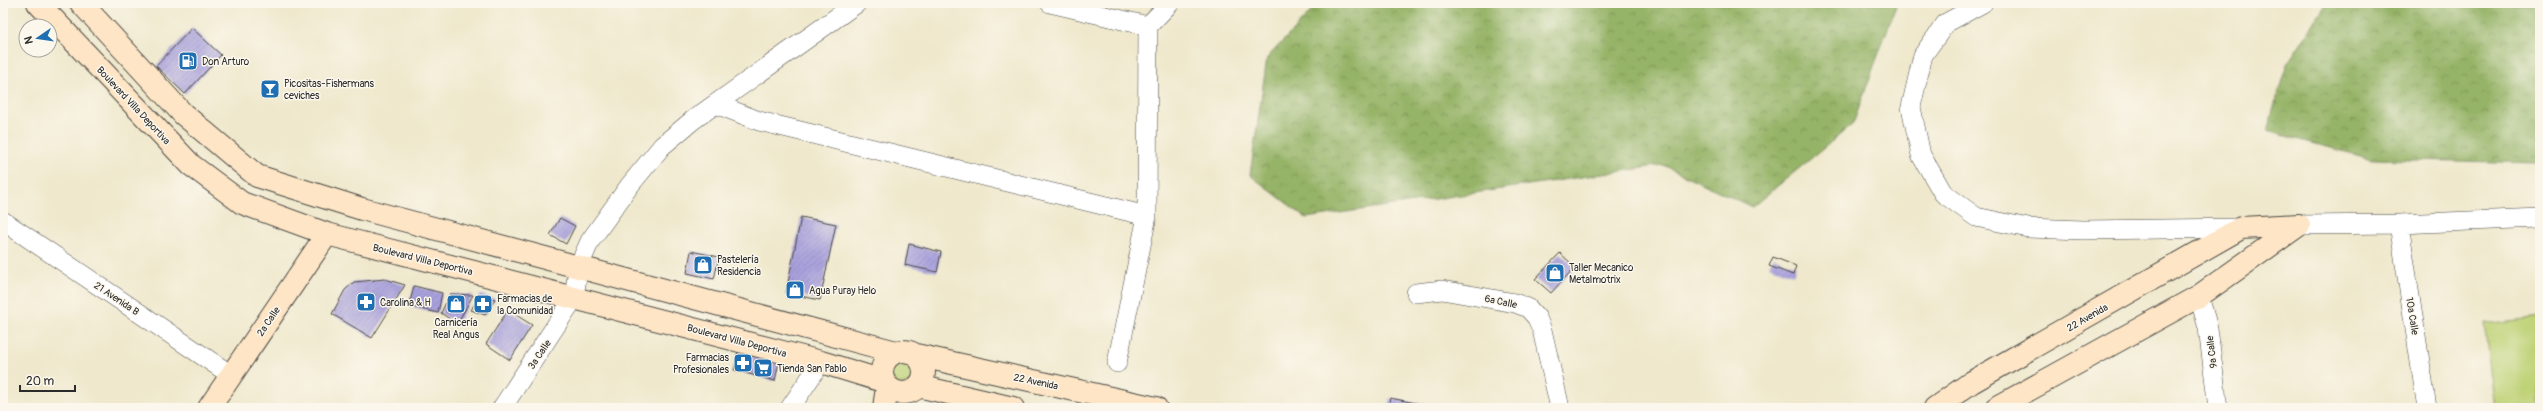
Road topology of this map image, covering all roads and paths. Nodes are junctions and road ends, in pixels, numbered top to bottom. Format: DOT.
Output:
graph roads {
  1 [pos="38,3"];
  2 [pos="81,3"];
  3 [pos="857,3"];
  4 [pos="1050,3"];
  5 [pos="1170,3"];
  6 [pos="1983,3"];
  7 [pos="1148,26"];
  8 [pos="716,104"];
  9 [pos="1147,216"];
  10 [pos="2540,218"];
  11 [pos="3,221"];
  12 [pos="2399,224"];
  13 [pos="2299,225"];
  14 [pos="2241,228"];
  15 [pos="327,234"];
  16 [pos="578,268"];
  17 [pos="1416,293"];
  18 [pos="2199,296"];
  19 [pos="574,298"];
  20 [pos="906,354"];
  21 [pos="821,362"];
  22 [pos="1117,363"];
  23 [pos="231,374"];
  24 [pos="1972,382"];
  25 [pos="900,391"];
  26 [pos="1112,403"];
  27 [pos="210,408"];
  28 [pos="502,408"];
  29 [pos="790,408"];
  30 [pos="884,408"];
  31 [pos="1013,408"];
  32 [pos="1156,408"];
  33 [pos="1560,408"];
  34 [pos="1935,408"];
  35 [pos="1995,408"];
  36 [pos="2218,408"];
  37 [pos="2427,408"];
  1 -- 15 [label="main road, Boulevard Villa Deportiva"];
  2 -- 16 [label="main road"];
  3 -- 8 [label="street"];
  4 -- 7 [label="street"];
  5 -- 7 [label="street"];
  6 -- 14 [label="street"];
  7 -- 9 [label="street"];
  8 -- 9 [label="street"];
  8 -- 16 [label="street"];
  9 -- 22 [label="street"];
  10 -- 12 [label="street"];
  11 -- 23 [label="street, 21 Avenida B"];
  12 -- 13 [label="street"];
  12 -- 37 [label="street, 10a Calle"];
  13 -- 14 [label="main road"];
  13 -- 18 [label="main road"];
  14 -- 24 [label="main road, 22 Avenida"];
  15 -- 19 [label="main road, Boulevard Villa Deportiva"];
  15 -- 23 [label="main road, 2a Calle"];
  16 -- 19 [label="street"];
  16 -- 20 [label="main road"];
  17 -- 33 [label="street, 6a Calle"];
  18 -- 35 [label="main road"];
  18 -- 36 [label="street, 9a Calle"];
  19 -- 21 [label="main road, Boulevard Villa Deportiva"];
  19 -- 28 [label="street, 3a Calle"];
  20 -- 25 [label="main road"];
  20 -- 25 [label="main road"];
  20 -- 26 [label="main road, 22 Avenida"];
  21 -- 25 [label="main road, Boulevard Villa Deportiva"];
  21 -- 29 [label="street"];
  23 -- 27 [label="main road, 2a Calle"];
  24 -- 34 [label="main road, 22 Avenida"];
  24 -- 35 [label="main road"];
  25 -- 30 [label="main road"];
  25 -- 31 [label="main road"];
  26 -- 32 [label="main road, 22 Avenida"];
}
